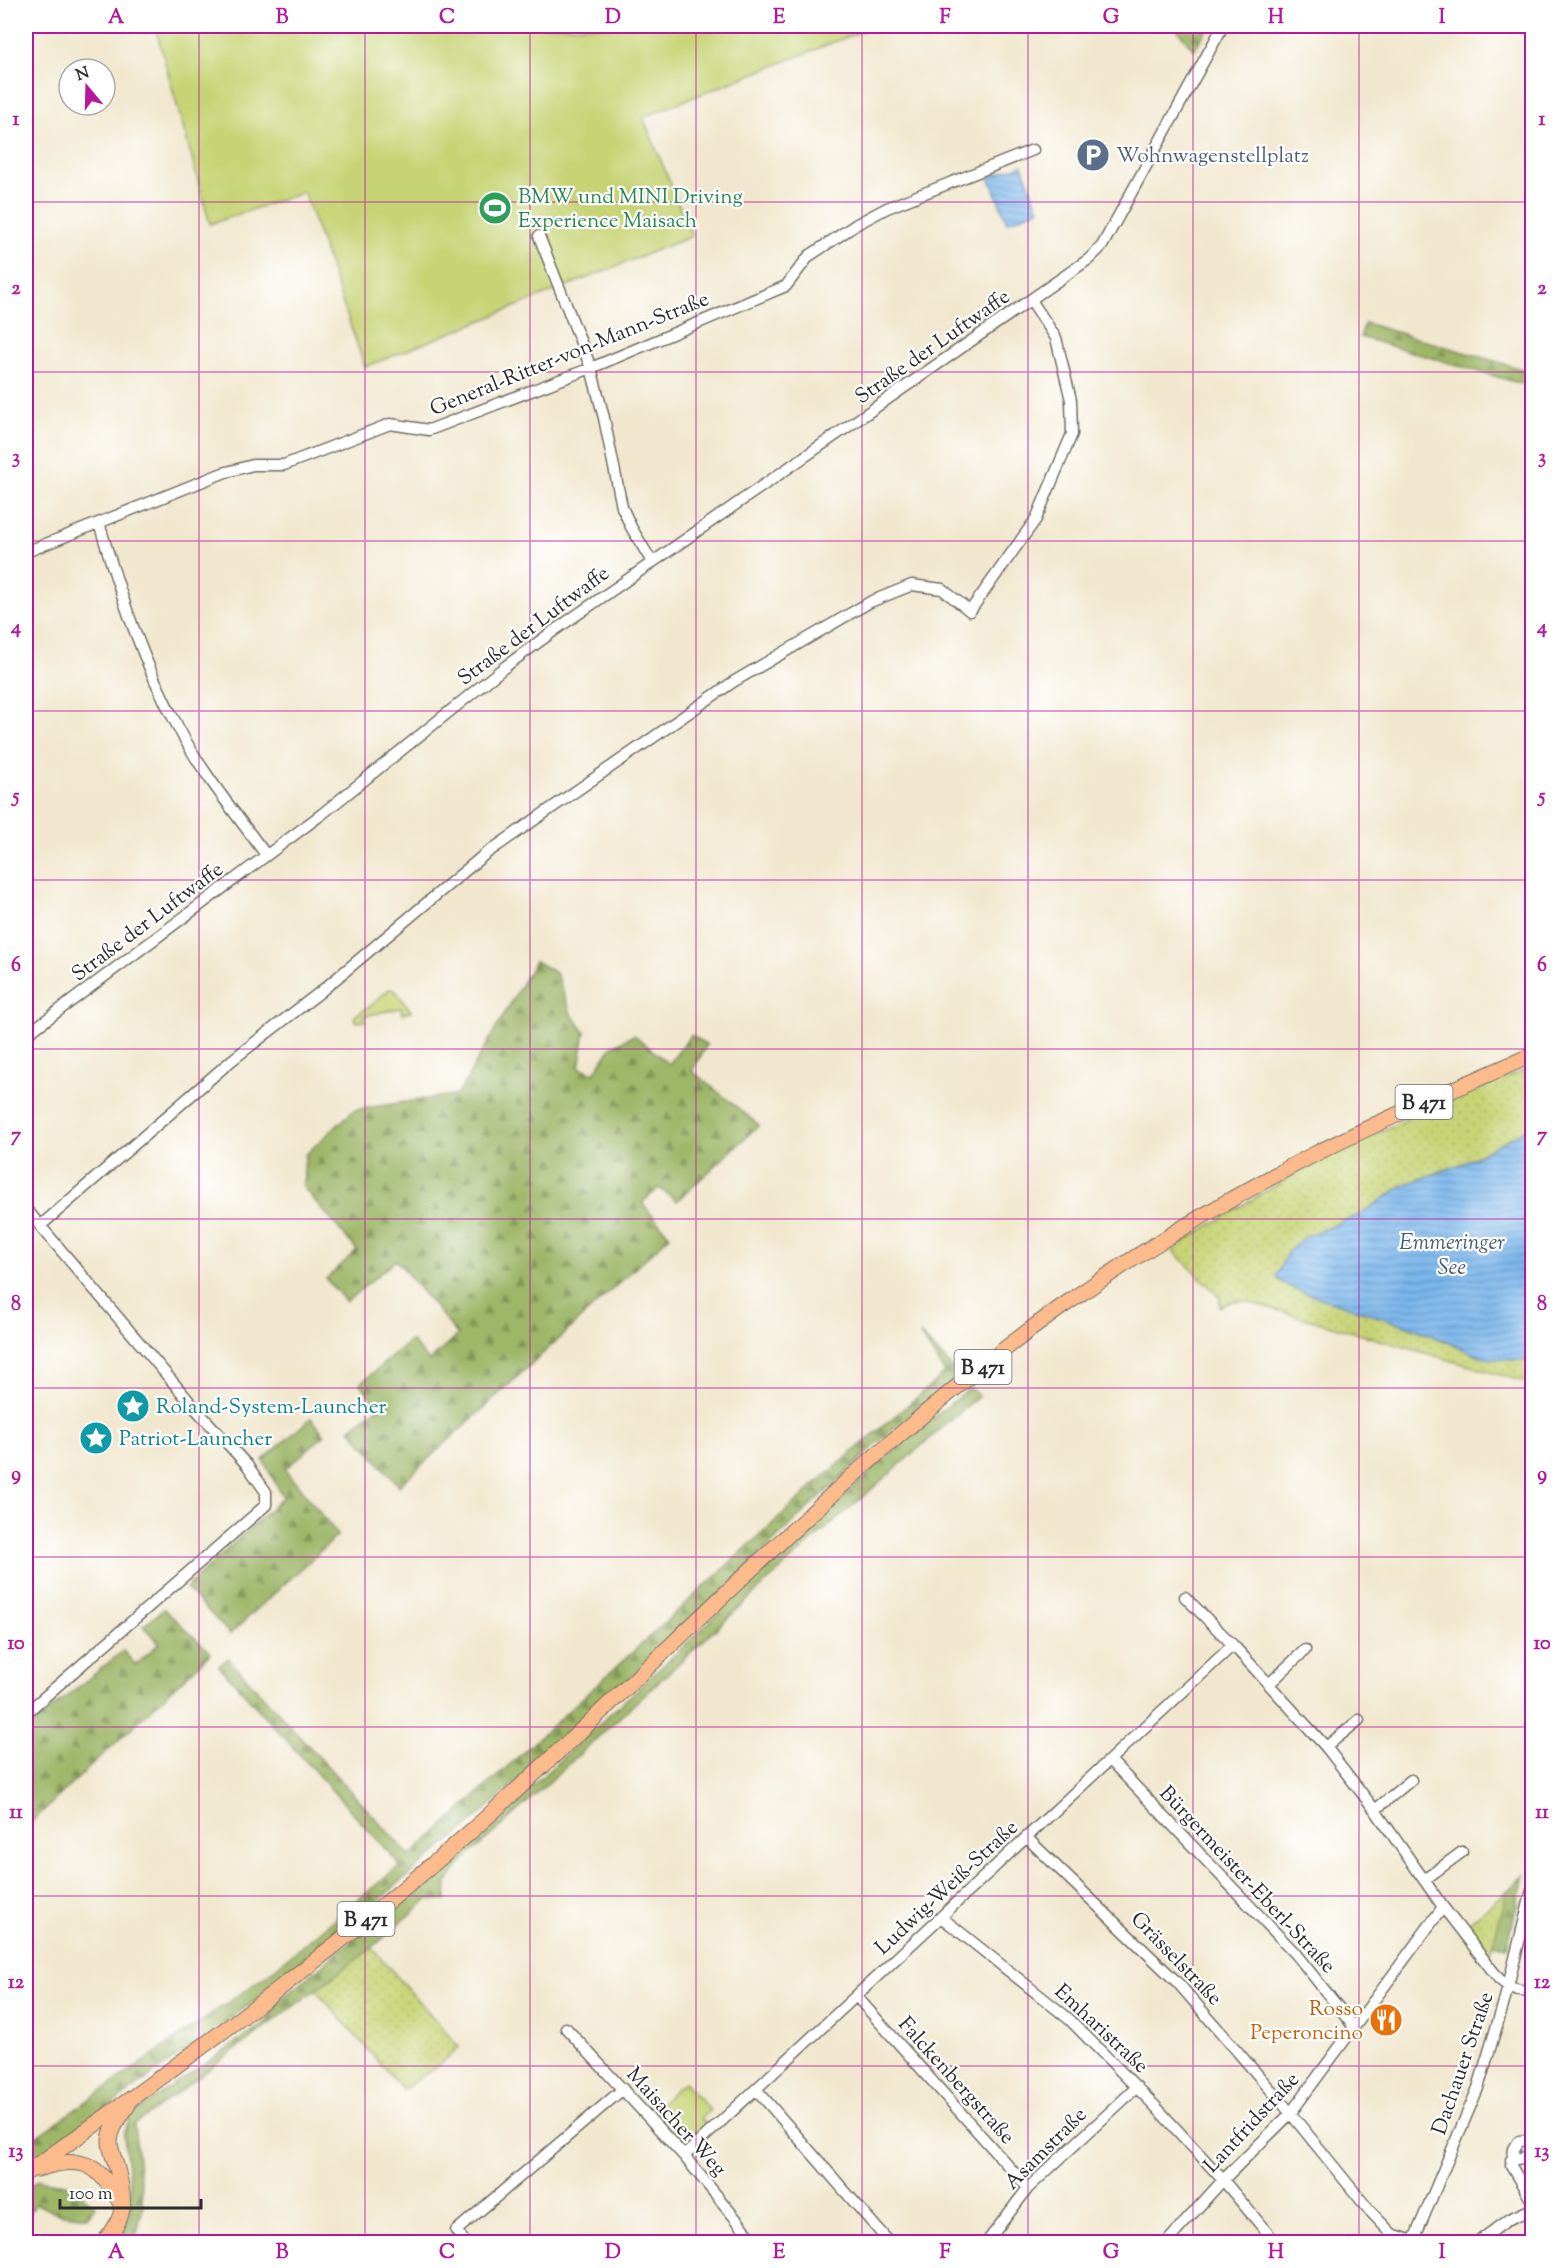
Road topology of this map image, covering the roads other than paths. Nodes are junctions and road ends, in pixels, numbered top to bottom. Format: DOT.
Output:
graph roads {
  1 [pos="1223,26"];
  2 [pos="1034,150"];
  3 [pos="539,236"];
  4 [pos="1032,300"];
  5 [pos="591,368"];
  6 [pos="99,523"];
  7 [pos="26,552"];
  8 [pos="652,562"];
  9 [pos="266,855"];
  10 [pos="26,1035"];
  11 [pos="1533,1055"];
  12 [pos="26,1209"];
  13 [pos="40,1226"];
  14 [pos="1185,1597"];
  15 [pos="1233,1645"];
  16 [pos="1305,1650"];
  17 [pos="1269,1684"];
  18 [pos="26,1713"];
  19 [pos="1359,1720"];
  20 [pos="1326,1747"];
  21 [pos="1110,1760"];
  22 [pos="1411,1780"];
  23 [pos="1375,1810"];
  24 [pos="1027,1838"];
  25 [pos="1462,1852"];
  26 [pos="1424,1880"];
  27 [pos="1533,1890"];
  28 [pos="1443,1907"];
  29 [pos="941,1917"];
  30 [pos="1508,1987"];
  31 [pos="1533,1988"];
  32 [pos="857,1997"];
  33 [pos="1354,2027"];
  34 [pos="566,2028"];
  35 [pos="1137,2087"];
  36 [pos="623,2089"];
  37 [pos="756,2089"];
  38 [pos="132,2098"];
  39 [pos="1290,2115"];
  40 [pos="1533,2140"];
  41 [pos="684,2156"];
  42 [pos="1533,2156"];
  43 [pos="1511,2160"];
  44 [pos="26,2173"];
  45 [pos="1223,2180"];
  46 [pos="1028,2188"];
  47 [pos="1533,2201"];
  48 [pos="123,2207"];
  49 [pos="1533,2209"];
  50 [pos="1394,2238"];
  51 [pos="104,2242"];
  52 [pos="465,2242"];
  53 [pos="755,2242"];
  54 [pos="888,2242"];
  55 [pos="987,2242"];
  56 [pos="1167,2242"];
  57 [pos="1275,2242"];
  58 [pos="1413,2242"];
  59 [pos="1478,2242"];
  1 -- 4 [label="street, Straße der Luftwaffe"];
  2 -- 5 [label="street, General-Ritter-von-Mann-Straße"];
  3 -- 5 [label="street"];
  4 -- 8 [label="street, Straße der Luftwaffe"];
  4 -- 13 [label="street"];
  5 -- 6 [label="street, General-Ritter-von-Mann-Straße"];
  5 -- 8 [label="street"];
  6 -- 7 [label="street, General-Ritter-von-Mann-Straße"];
  6 -- 9 [label="street"];
  8 -- 9 [label="street, Straße der Luftwaffe"];
  9 -- 10 [label="street, Straße der Luftwaffe"];
  11 -- 38 [label="highway, B 471"];
  12 -- 13 [label="street"];
  13 -- 18 [label="street"];
  14 -- 15 [label="street"];
  15 -- 17 [label="street"];
  15 -- 21 [label="street, Ludwig-Weiß-Straße"];
  16 -- 17 [label="street"];
  17 -- 20 [label="street"];
  19 -- 20 [label="street"];
  20 -- 23 [label="street"];
  21 -- 24 [label="street, Ludwig-Weiß-Straße"];
  21 -- 33 [label="street, Bürgermeister-Eberl-Straße"];
  22 -- 23 [label="street"];
  23 -- 26 [label="street"];
  24 -- 29 [label="street, Ludwig-Weiß-Straße"];
  24 -- 39 [label="street, Grässelstraße"];
  25 -- 26 [label="street"];
  26 -- 28 [label="street"];
  27 -- 30 [label="street, Dachauer Straße"];
  28 -- 30 [label="street"];
  28 -- 33 [label="street, Lantfridstraße"];
  29 -- 32 [label="street, Ludwig-Weiß-Straße"];
  29 -- 35 [label="street, Emharistraße"];
  30 -- 31 [label="street"];
  30 -- 58 [label="street, Dachauer Straße"];
  32 -- 37 [label="street, Ludwig-Weiß-Straße"];
  32 -- 46 [label="street, Falckenbergstraße"];
  33 -- 39 [label="street, Lantfridstraße"];
  34 -- 36 [label="street, Maisacher Weg"];
  35 -- 45 [label="street, Emharistraße"];
  35 -- 46 [label="street, Asamstraße"];
  36 -- 41 [label="street, Maisacher Weg"];
  36 -- 52 [label="street"];
  37 -- 41 [label="street, Ludwig-Weiß-Straße"];
  37 -- 54 [label="street"];
  38 -- 44 [label="highway, B 471"];
  38 -- 48 [label="highway"];
  39 -- 45 [label="street, Lantfridstraße"];
  39 -- 50 [label="street, Grässelstraße"];
  40 -- 43 [label="street"];
  41 -- 53 [label="street, Maisacher Weg"];
  42 -- 43 [label="street"];
  43 -- 47 [label="street"];
  44 -- 48 [label="highway"];
  45 -- 56 [label="street, Lantfridstraße"];
  45 -- 57 [label="street, Emharistraße"];
  46 -- 55 [label="street, Asamstraße"];
  48 -- 51 [label="highway"];
  49 -- 59 [label="street"];
  50 -- 58 [label="street, Grässelstraße"];
}
